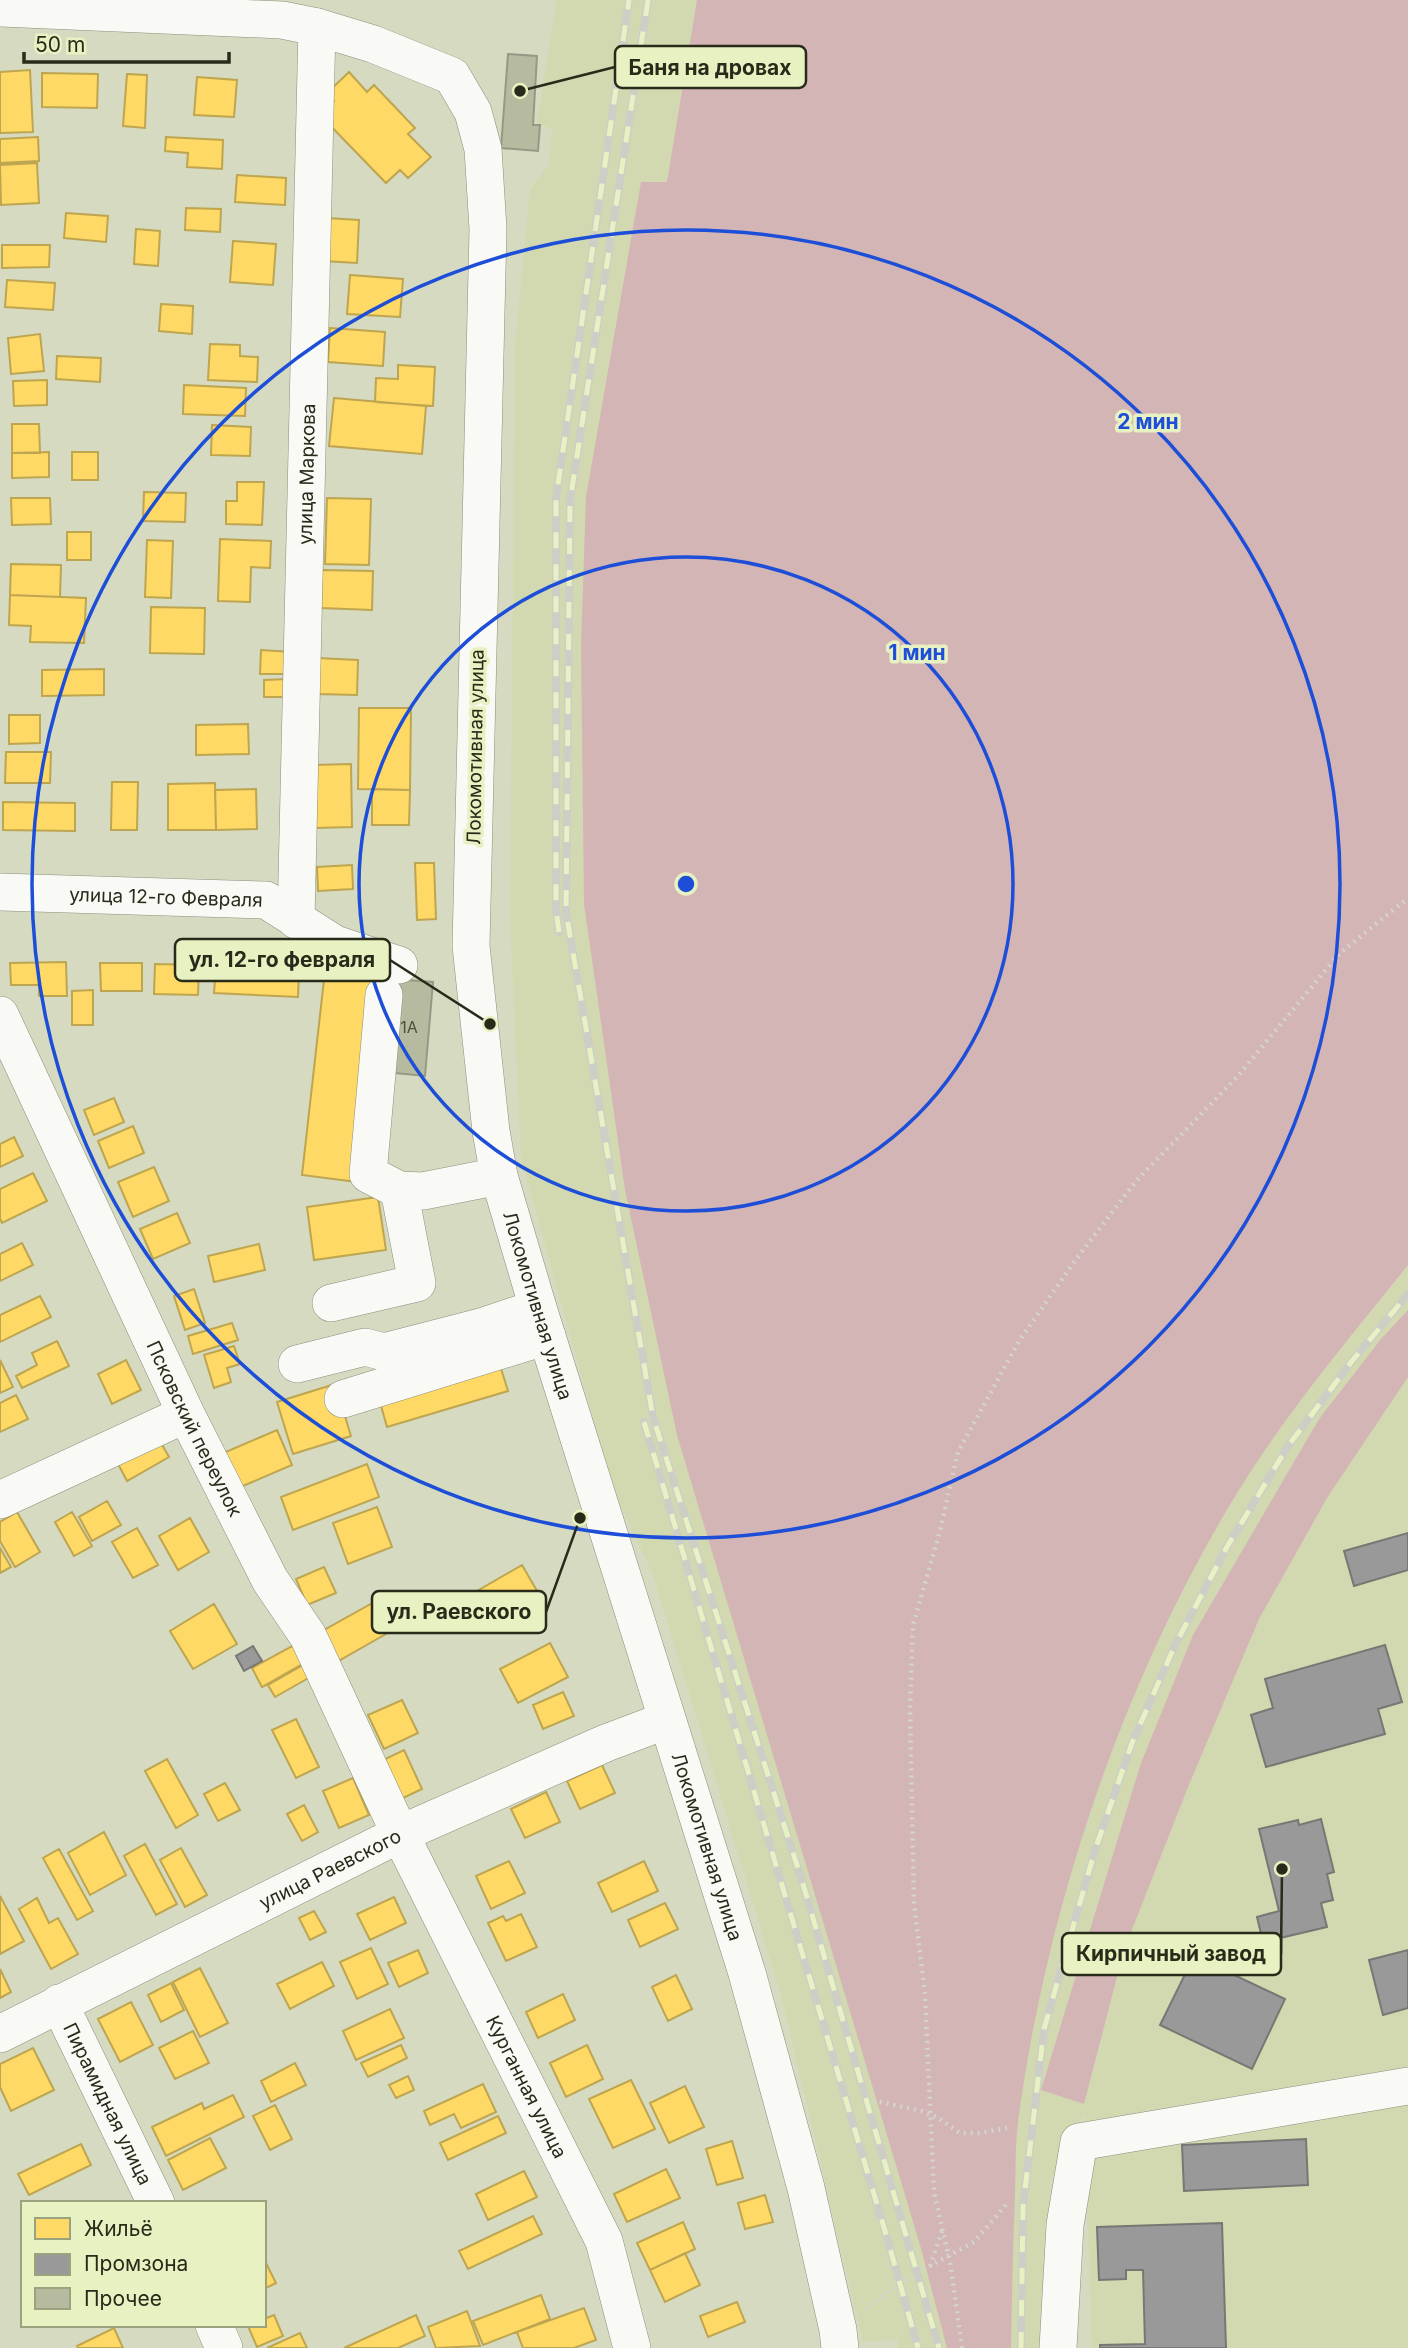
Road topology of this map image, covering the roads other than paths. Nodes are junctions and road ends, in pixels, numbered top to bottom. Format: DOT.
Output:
graph roads {
  1 [pos="0,8"];
  2 [pos="294,16"];
  3 [pos="0,892"];
  4 [pos="296,920"];
  5 [pos="0,1015"];
  6 [pos="499,1177"];
  7 [pos="399,1190"];
  8 [pos="331,1303"];
  9 [pos="542,1322"];
  10 [pos="297,1364"];
  11 [pos="343,1399"];
  12 [pos="186,1414"];
  13 [pos="0,1500"];
  14 [pos="667,1720"];
  15 [pos="400,1834"];
  16 [pos="59,2003"];
  17 [pos="0,2034"];
  18 [pos="1408,2086"];
  19 [pos="155,2201"];
  20 [pos="215,2327"];
  21 [pos="839,2339"];
  22 [pos="224,2348"];
  23 [pos="632,2348"];
  24 [pos="1058,2348"];
  1 -- 2 [label="street, Локомотивная улица"];
  2 -- 4 [label="street, улица Маркова"];
  2 -- 6 [label="street, Локомотивная улица"];
  3 -- 4 [label="street, улица 12-го Февраля"];
  4 -- 7 [label="street, улица 12-го Февраля"];
  5 -- 12 [label="street, Псковский переулок"];
  6 -- 7 [label="street"];
  6 -- 9 [label="street, Локомотивная улица"];
  7 -- 8 [label="street"];
  9 -- 10 [label="street"];
  9 -- 11 [label="street"];
  9 -- 14 [label="street, Локомотивная улица"];
  12 -- 13 [label="street"];
  12 -- 15 [label="street, Псковский переулок"];
  14 -- 15 [label="street, улица Раевского"];
  14 -- 21 [label="street, Локомотивная улица"];
  15 -- 16 [label="street, улица Раевского"];
  15 -- 23 [label="street, Курганная улица"];
  16 -- 17 [label="street, улица Раевского"];
  16 -- 19 [label="street, Пирамидная улица"];
  18 -- 24 [label="street"];
  20 -- 22 [label="street"];
}
